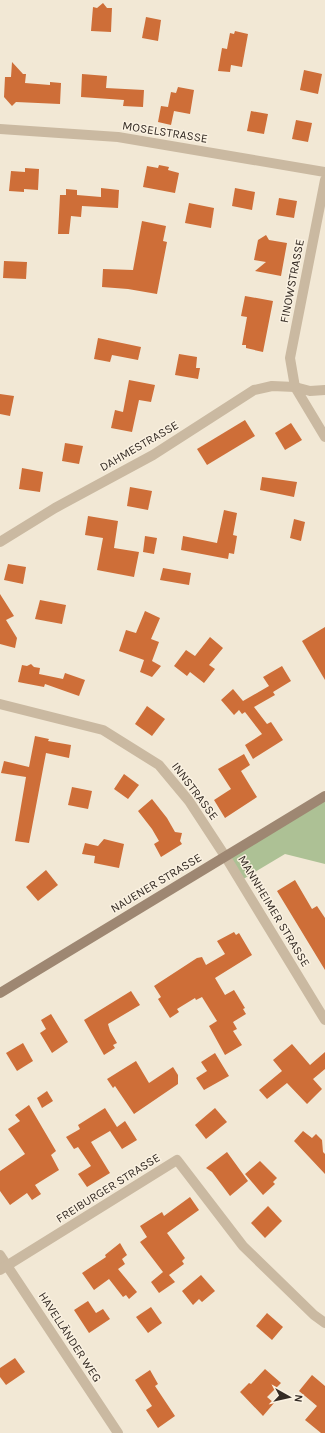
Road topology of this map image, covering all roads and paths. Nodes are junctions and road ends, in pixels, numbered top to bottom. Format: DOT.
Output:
graph roads {
  1 [pos="0,129"];
  2 [pos="325,172"];
  3 [pos="325,180"];
  4 [pos="295,387"];
  5 [pos="325,390"];
  6 [pos="325,437"];
  7 [pos="0,542"];
  8 [pos="0,704"];
  9 [pos="325,796"];
  10 [pos="225,856"];
  11 [pos="0,992"];
  12 [pos="325,1020"];
  13 [pos="0,1255"];
  14 [pos="4,1268"];
  15 [pos="325,1323"];
  16 [pos="118,1433"];
  1 -- 2 [label="street, MOSELSTRASSE"];
  3 -- 4 [label="street, FINOWSTRASSE"];
  4 -- 5 [label="street, DAHMESTRASSE"];
  4 -- 6 [label="street"];
  4 -- 7 [label="street, DAHMESTRASSE"];
  8 -- 10 [label="street, INNSTRASSE"];
  9 -- 10 [label="main road, NAUENER STRASSE"];
  10 -- 11 [label="main road, NAUENER STRASSE"];
  10 -- 12 [label="street, MANNHEIMER STRASSE"];
  13 -- 14 [label="street, HAVELLÄNDER WEG"];
  14 -- 15 [label="street, FREIBURGER STRASSE"];
  14 -- 16 [label="street, HAVELLÄNDER WEG"];
}
